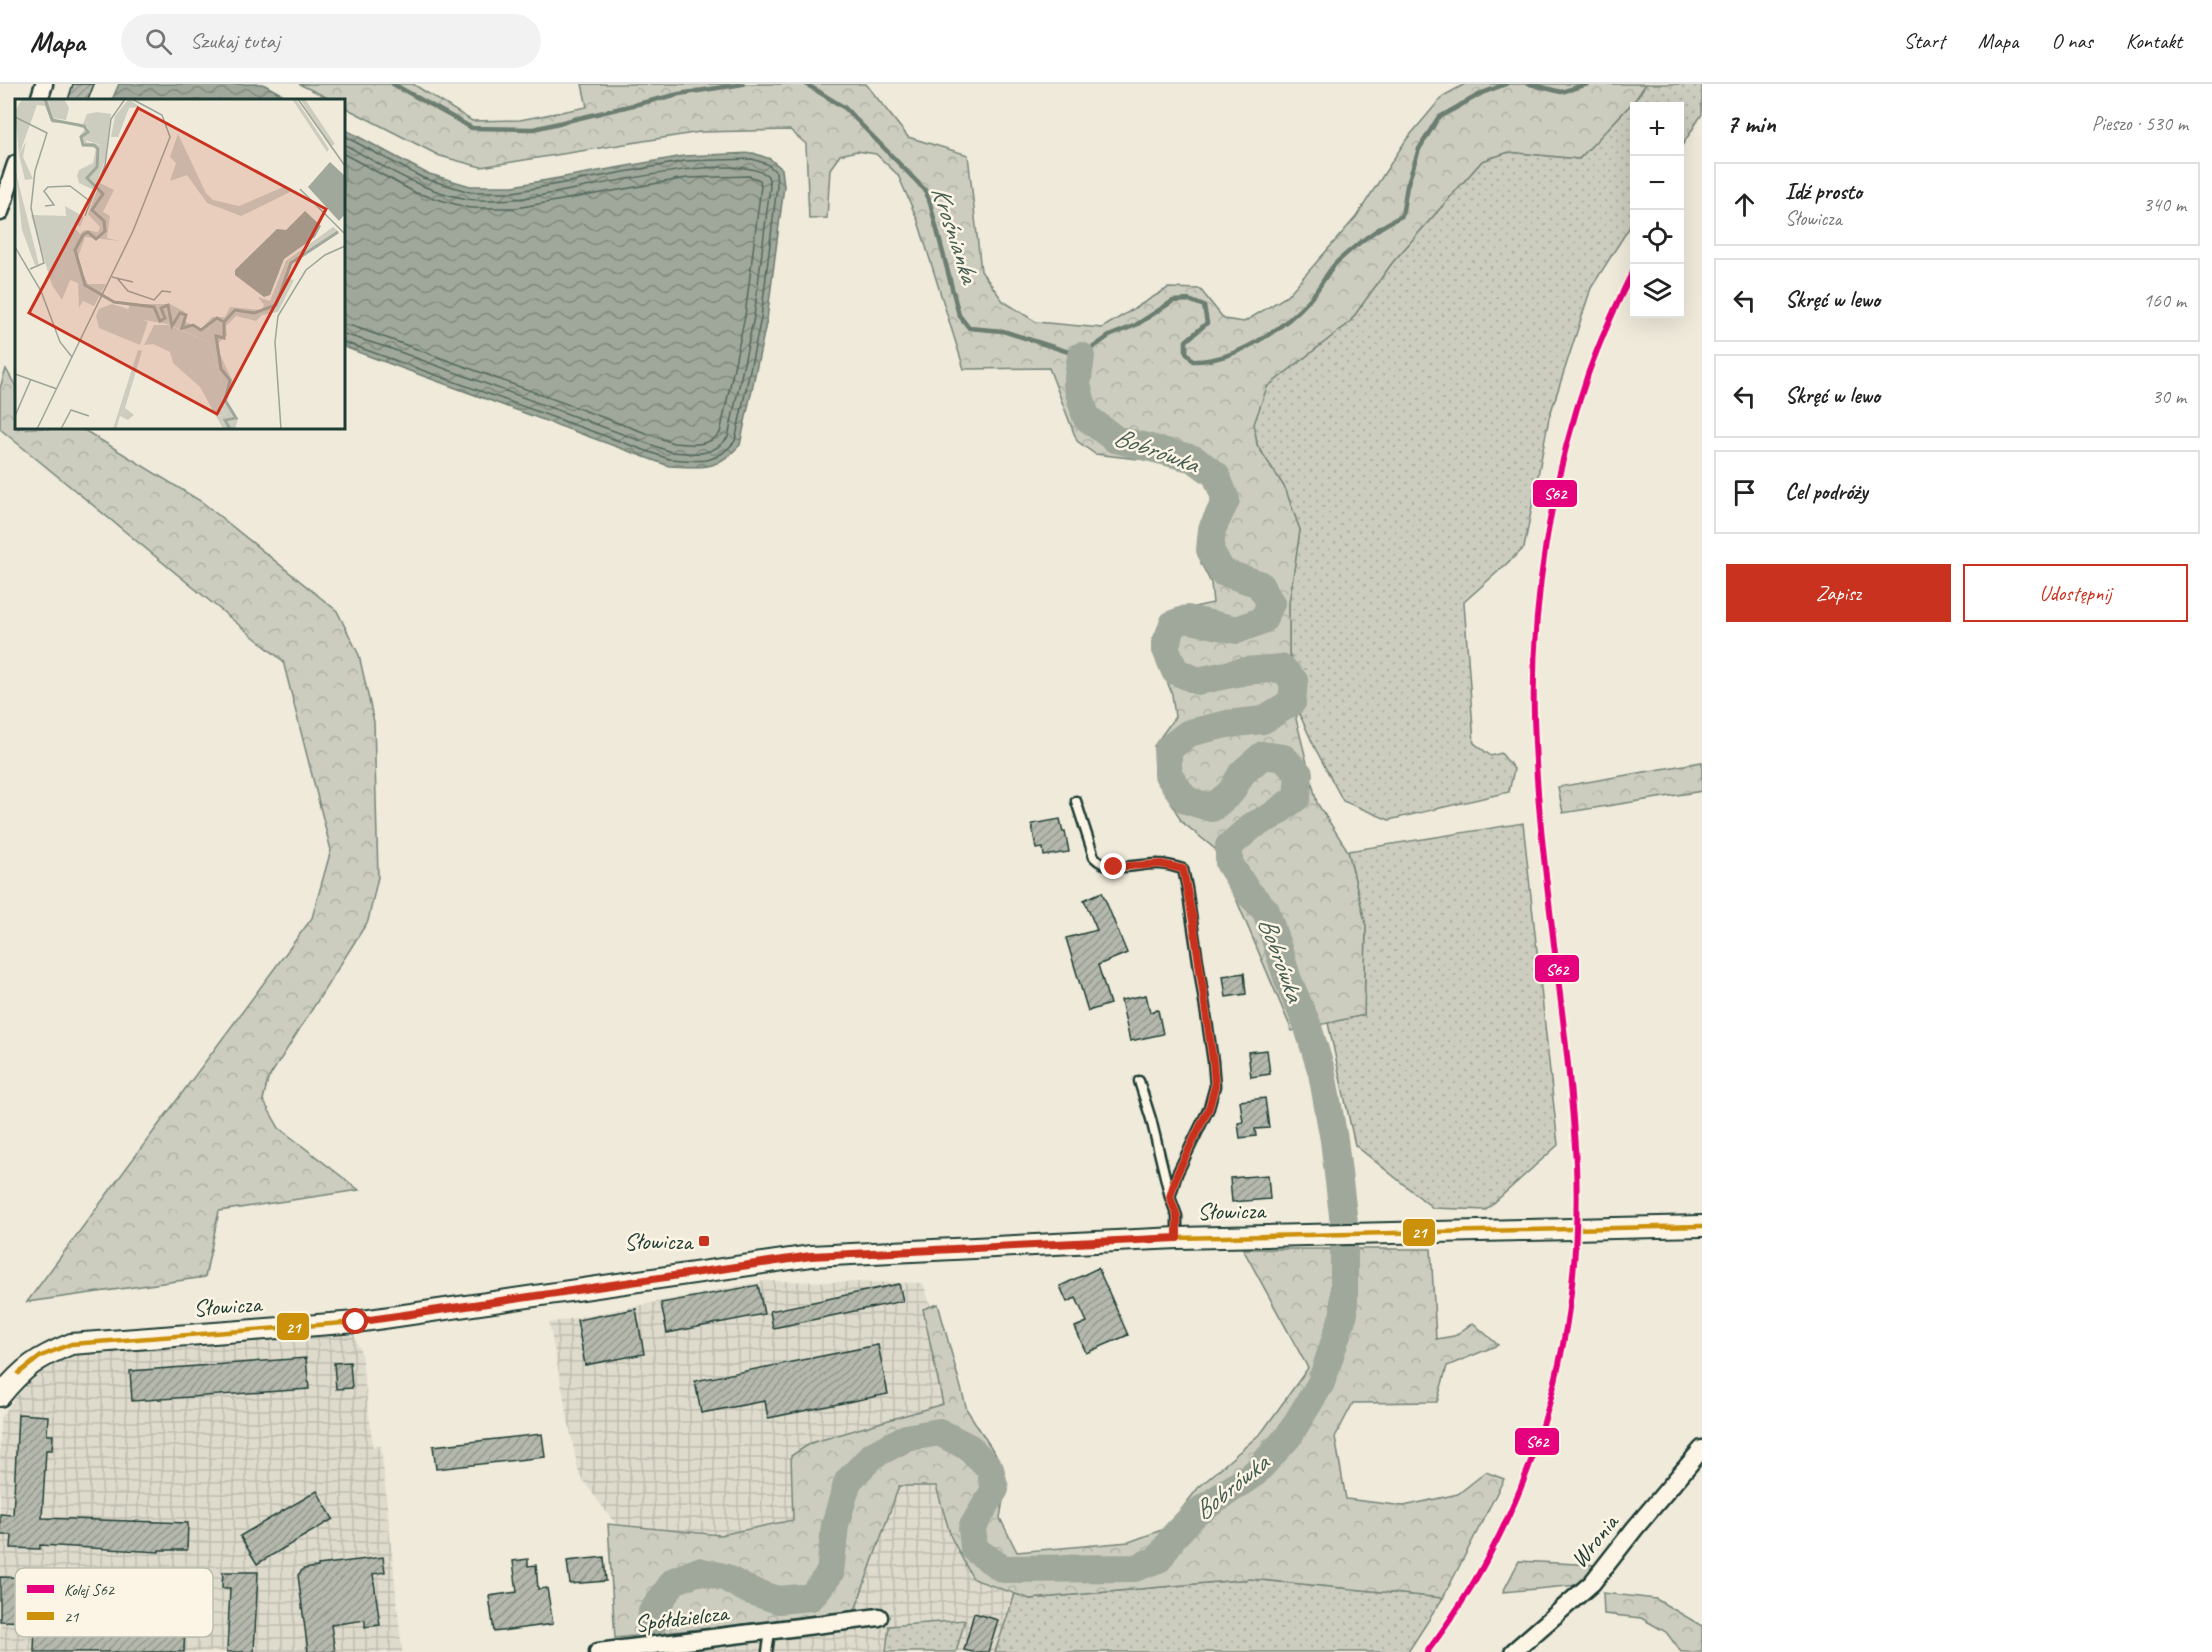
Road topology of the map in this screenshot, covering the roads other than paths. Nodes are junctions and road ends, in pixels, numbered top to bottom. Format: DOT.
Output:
graph roads {
  1 [pos="44,84"];
  2 [pos="39,99"];
  3 [pos="15,167"];
  4 [pos="0,212"];
  5 [pos="1076,801"];
  6 [pos="1139,1081"];
  7 [pos="1170,1197"];
  8 [pos="1702,1226"];
  9 [pos="1177,1238"];
  10 [pos="0,1396"];
  11 [pos="1702,1449"];
  12 [pos="879,1617"];
  13 [pos="770,1632"];
  14 [pos="598,1652"];
  15 [pos="767,1652"];
  16 [pos="1513,1652"];
  1 -- 2 [label="street"];
  3 -- 4 [label="street"];
  5 -- 7 [label="lane"];
  6 -- 7 [label="lane"];
  7 -- 9 [label="lane"];
  8 -- 9 [label="street, Słowicza"];
  9 -- 10 [label="street, Słowicza"];
  11 -- 16 [label="street, Wronia"];
  12 -- 13 [label="street, Spółdzielcza"];
  13 -- 14 [label="street, Spółdzielcza"];
  13 -- 15 [label="lane"];
}
